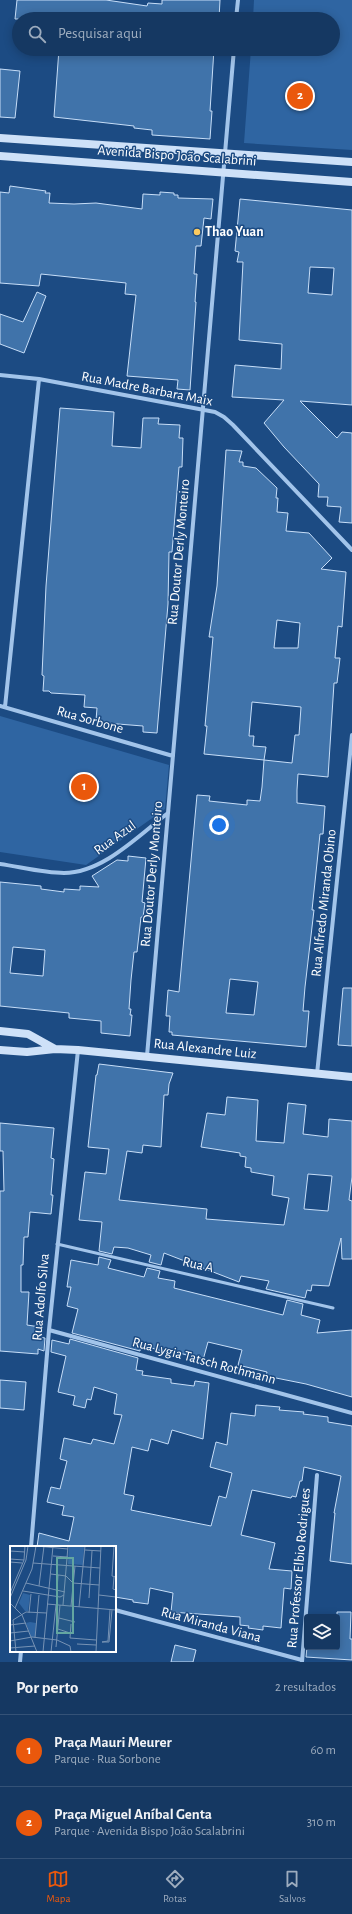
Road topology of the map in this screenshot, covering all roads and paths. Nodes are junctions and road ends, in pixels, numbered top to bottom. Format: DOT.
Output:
graph roads {
  1 [pos="238,0"];
  2 [pos="237,12"];
  3 [pos="233,56"];
  4 [pos="0,138"];
  5 [pos="225,154"];
  6 [pos="0,156"];
  7 [pos="352,162"];
  8 [pos="223,173"];
  9 [pos="352,182"];
  10 [pos="0,376"];
  11 [pos="39,380"];
  12 [pos="203,409"];
  13 [pos="352,550"];
  14 [pos="2,706"];
  15 [pos="352,735"];
  16 [pos="173,756"];
  17 [pos="168,813"];
  18 [pos="0,864"];
  19 [pos="0,1030"];
  20 [pos="55,1049"];
  21 [pos="0,1050"];
  22 [pos="78,1050"];
  23 [pos="147,1056"];
  24 [pos="317,1074"];
  25 [pos="352,1077"];
  26 [pos="57,1244"];
  27 [pos="333,1308"];
  28 [pos="49,1330"];
  29 [pos="352,1413"];
  30 [pos="317,1475"];
  31 [pos="31,1546"];
  32 [pos="116,1610"];
  33 [pos="21,1652"];
  34 [pos="302,1661"];
  35 [pos="20,1662"];
  1 -- 2 [label="street"];
  3 -- 5 [label="street, Rua Doutor Derly Monteiro"];
  4 -- 5 [label="street, Avenida Bispo João Scalabrini"];
  5 -- 7 [label="street, Avenida Bispo João Scalabrini"];
  5 -- 8 [label="street, Rua Doutor Derly Monteiro"];
  6 -- 8 [label="street, Avenida Bispo João Scalabrini"];
  8 -- 9 [label="street, Avenida Bispo João Scalabrini"];
  8 -- 12 [label="street, Rua Doutor Derly Monteiro"];
  10 -- 11 [label="street, Rua Madre Barbara Maix"];
  11 -- 12 [label="street, Rua Madre Barbara Maix"];
  11 -- 14 [label="street"];
  12 -- 13 [label="street, Rua Madre Barbara Maix"];
  12 -- 16 [label="street, Rua Doutor Derly Monteiro"];
  14 -- 16 [label="street, Rua Sorbone"];
  15 -- 24 [label="street, Rua Alfredo Miranda Obino"];
  16 -- 17 [label="street, Rua Doutor Derly Monteiro"];
  17 -- 18 [label="street, Rua Azul"];
  17 -- 23 [label="street, Rua Doutor Derly Monteiro"];
  19 -- 20 [label="street, Rua Alexandre Luiz"];
  20 -- 21 [label="street, Rua Alexandre Luiz"];
  20 -- 22 [label="street, Rua Alexandre Luiz"];
  22 -- 23 [label="street, Rua Alexandre Luiz"];
  22 -- 26 [label="street, Rua Adolfo Silva"];
  23 -- 24 [label="street, Rua Alexandre Luiz"];
  24 -- 25 [label="street, Rua Alexandre Luiz"];
  26 -- 27 [label="lane, Rua A"];
  26 -- 28 [label="street, Rua Adolfo Silva"];
  28 -- 29 [label="street, Rua Lygia Tatsch Rothmann"];
  28 -- 31 [label="street, Rua Adolfo Silva"];
  30 -- 34 [label="street, Rua Professor Elbio Rodrigues"];
  32 -- 34 [label="street, Rua Miranda Viana"];
  33 -- 35 [label="street"];
}
